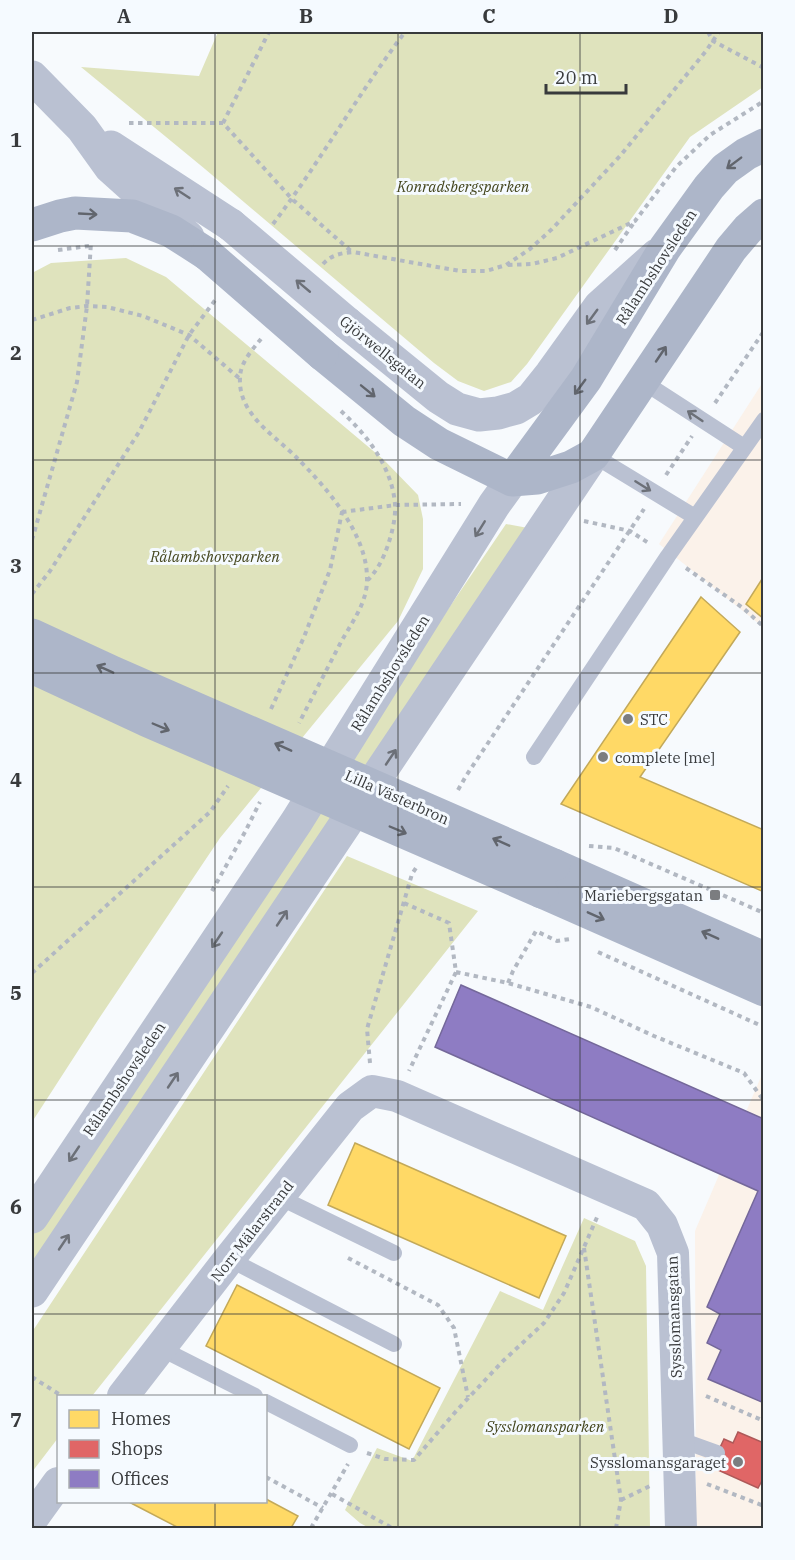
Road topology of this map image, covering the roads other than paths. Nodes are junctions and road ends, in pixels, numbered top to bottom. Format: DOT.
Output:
graph roads {
  1 [pos="32,77"];
  2 [pos="82,128"];
  3 [pos="764,145"];
  4 [pos="764,215"];
  5 [pos="32,225"];
  6 [pos="665,248"];
  7 [pos="207,254"];
  8 [pos="642,381"];
  9 [pos="764,420"];
  10 [pos="550,428"];
  11 [pos="744,447"];
  12 [pos="593,455"];
  13 [pos="512,480"];
  14 [pos="695,517"];
  15 [pos="32,635"];
  16 [pos="32,667"];
  17 [pos="534,757"];
  18 [pos="548,879"];
  19 [pos="764,958"];
  20 [pos="764,990"];
  21 [pos="397,1096"];
  22 [pos="279,1197"];
  23 [pos="32,1217"];
  24 [pos="394,1253"];
  25 [pos="229,1260"];
  26 [pos="32,1291"];
  27 [pos="394,1344"];
  28 [pos="160,1348"];
  29 [pos="124,1395"];
  30 [pos="253,1395"];
  31 [pos="267,1403"];
  32 [pos="678,1439"];
  33 [pos="353,1447"];
  34 [pos="717,1453"];
  35 [pos="57,1484"];
  36 [pos="32,1519"];
  37 [pos="681,1528"];
  1 -- 2 [label="street, Gjörwellsgatan"];
  6 -- 2 [label="street, Gjörwellsgatan, one-way, bridge"];
  2 -- 7 [label="street, Gjörwellsgatan"];
  3 -- 6 [label="main road, Rålambshovsleden, one-way"];
  8 -- 4 [label="main road, one-way"];
  5 -- 7 [label="main road, one-way"];
  6 -- 10 [label="main road, Rålambshovsleden, one-way"];
  7 -- 13 [label="main road, Gjörwellsgatan, one-way, bridge"];
  11 -- 8 [label="lane, one-way"];
  8 -- 12 [label="main road"];
  9 -- 11 [label="lane"];
  10 -- 12 [label="main road"];
  10 -- 13 [label="main road, Rålambshovsleden"];
  11 -- 14 [label="lane"];
  12 -- 13 [label="main road"];
  12 -- 14 [label="lane, one-way"];
  26 -- 12 [label="street, one-way"];
  13 -- 23 [label="street, Rålambshovsleden, one-way"];
  14 -- 17 [label="lane"];
  18 -- 15 [label="main road, Lilla Västerbron, one-way, bridge"];
  16 -- 18 [label="main road, Lilla Västerbron, one-way, bridge"];
  19 -- 18 [label="main road, Lilla Västerbron, one-way"];
  18 -- 20 [label="main road, Lilla Västerbron, one-way"];
  21 -- 22 [label="street, Norr Mälarstrand"];
  21 -- 32 [label="street, Sysslomansgatan"];
  22 -- 24 [label="lane"];
  22 -- 25 [label="street, Norr Mälarstrand"];
  25 -- 27 [label="lane"];
  25 -- 28 [label="street, Norr Mälarstrand"];
  28 -- 29 [label="street, Norr Mälarstrand"];
  28 -- 30 [label="lane"];
  31 -- 33 [label="lane"];
  32 -- 34 [label="lane"];
  32 -- 37 [label="street, Sysslomansgatan"];
  35 -- 36 [label="street"];
}
